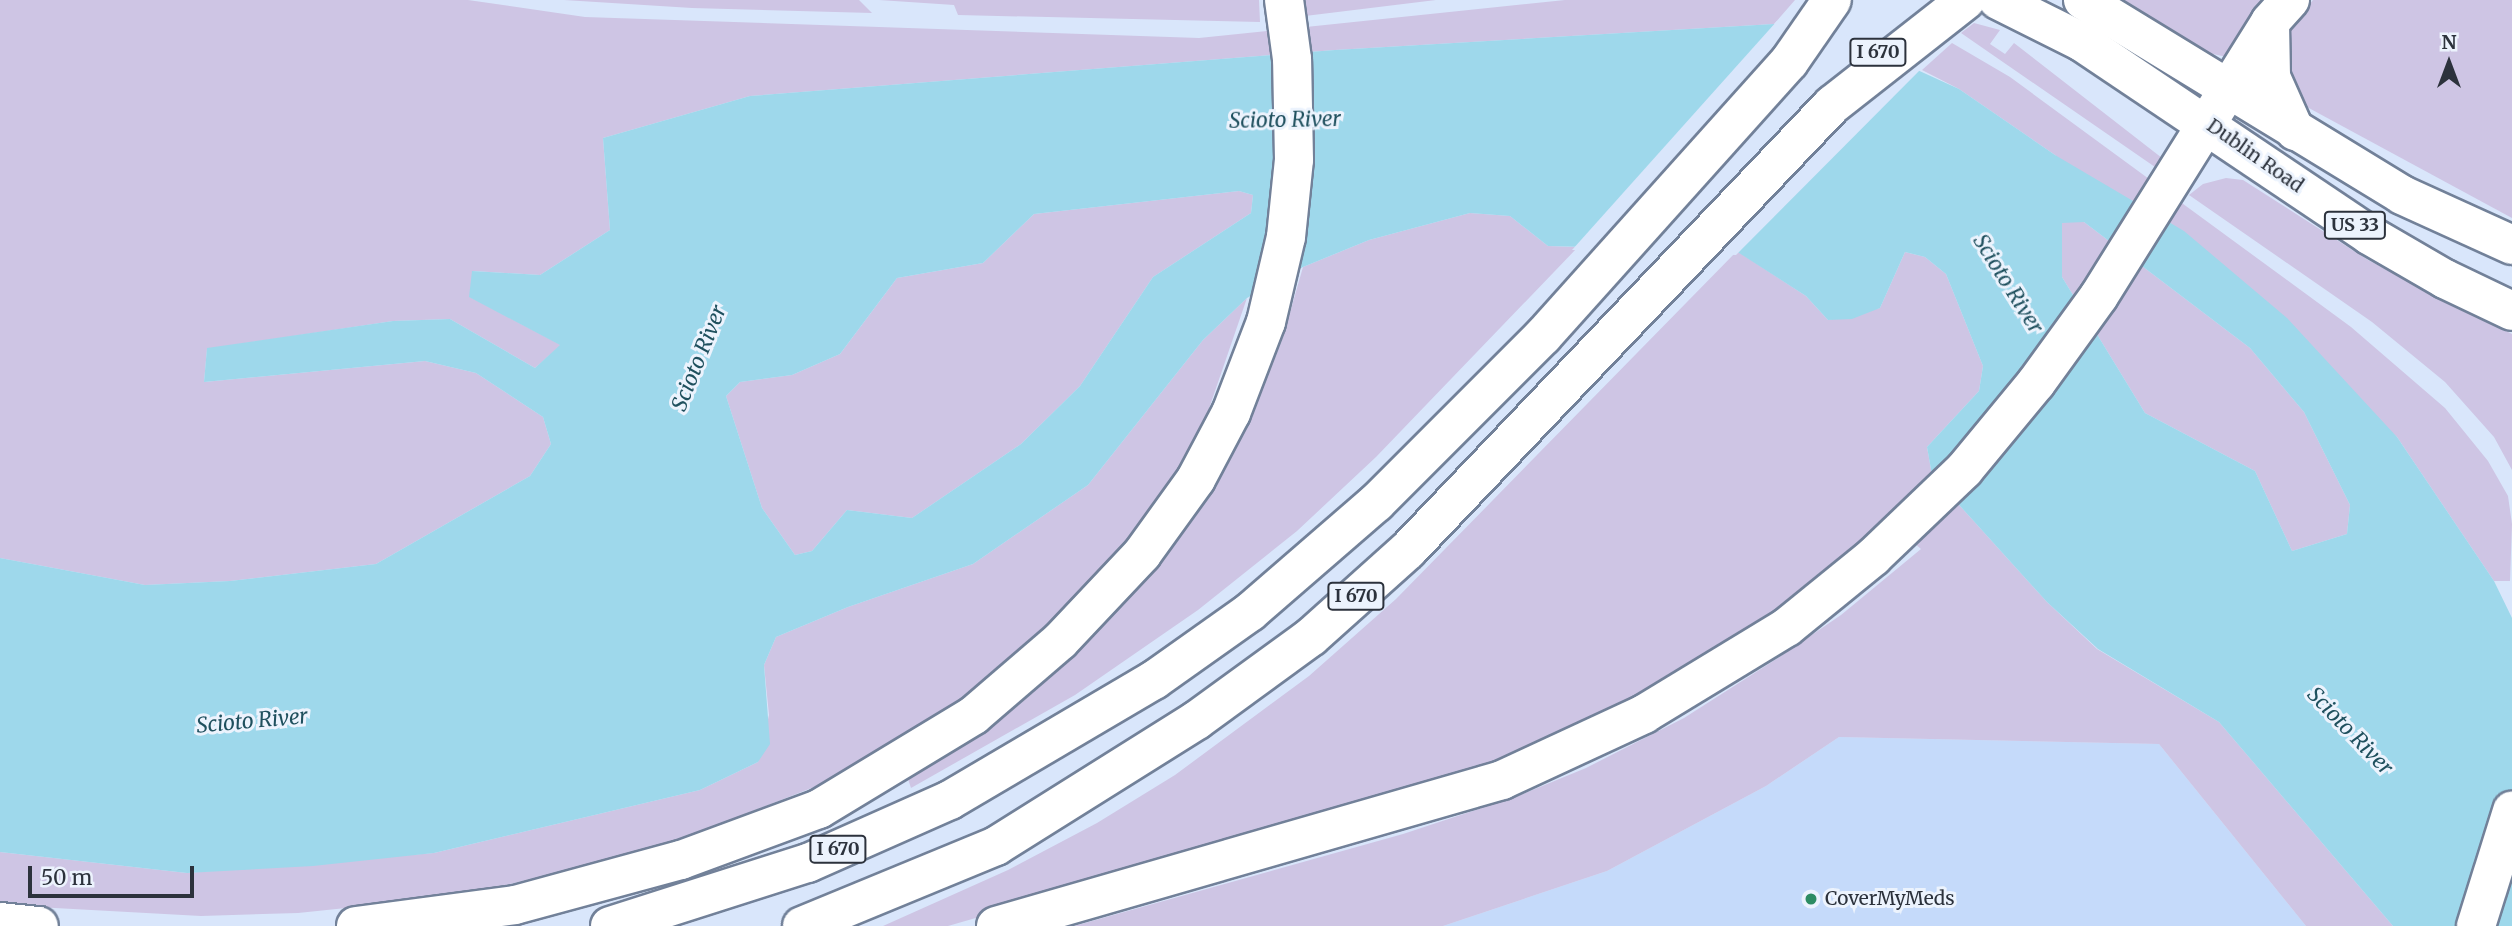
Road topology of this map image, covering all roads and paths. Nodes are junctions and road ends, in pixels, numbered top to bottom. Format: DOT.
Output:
graph roads {
  1 [pos="1284,0"];
  2 [pos="1832,0"];
  3 [pos="1851,0"];
  4 [pos="1924,0"];
  5 [pos="1966,0"];
  6 [pos="1998,0"];
  7 [pos="2083,0"];
  8 [pos="2280,11"];
  9 [pos="1789,62"];
  10 [pos="2230,90"];
  11 [pos="1832,105"];
  12 [pos="2208,123"];
  13 [pos="2295,131"];
  14 [pos="2512,245"];
  15 [pos="2512,311"];
  16 [pos="2512,811"];
  17 [pos="0,922"];
  18 [pos="39,926"];
  19 [pos="356,926"];
  20 [pos="610,926"];
  21 [pos="802,926"];
  22 [pos="996,926"];
  23 [pos="2476,926"];
  1 -- 19 [label="main road"];
  2 -- 9 [label="main road"];
  3 -- 9 [label="main road, I 670"];
  4 -- 11 [label="main road, I 670"];
  5 -- 11 [label="main road"];
  6 -- 12 [label="main road, Dublin Road / US 33"];
  7 -- 10 [label="main road, Dublin Road / US 33"];
  8 -- 10 [label="main road"];
  8 -- 13 [label="main road"];
  9 -- 20 [label="main road, I 670"];
  10 -- 12 [label="main road"];
  10 -- 13 [label="main road, Dublin Road / US 33"];
  11 -- 21 [label="main road, I 670"];
  12 -- 15 [label="main road, Dublin Road / US 33"];
  12 -- 22 [label="main road"];
  13 -- 14 [label="main road, Dublin Road / US 33"];
  16 -- 23 [label="main road"];
  17 -- 18 [label="main road"];
}
